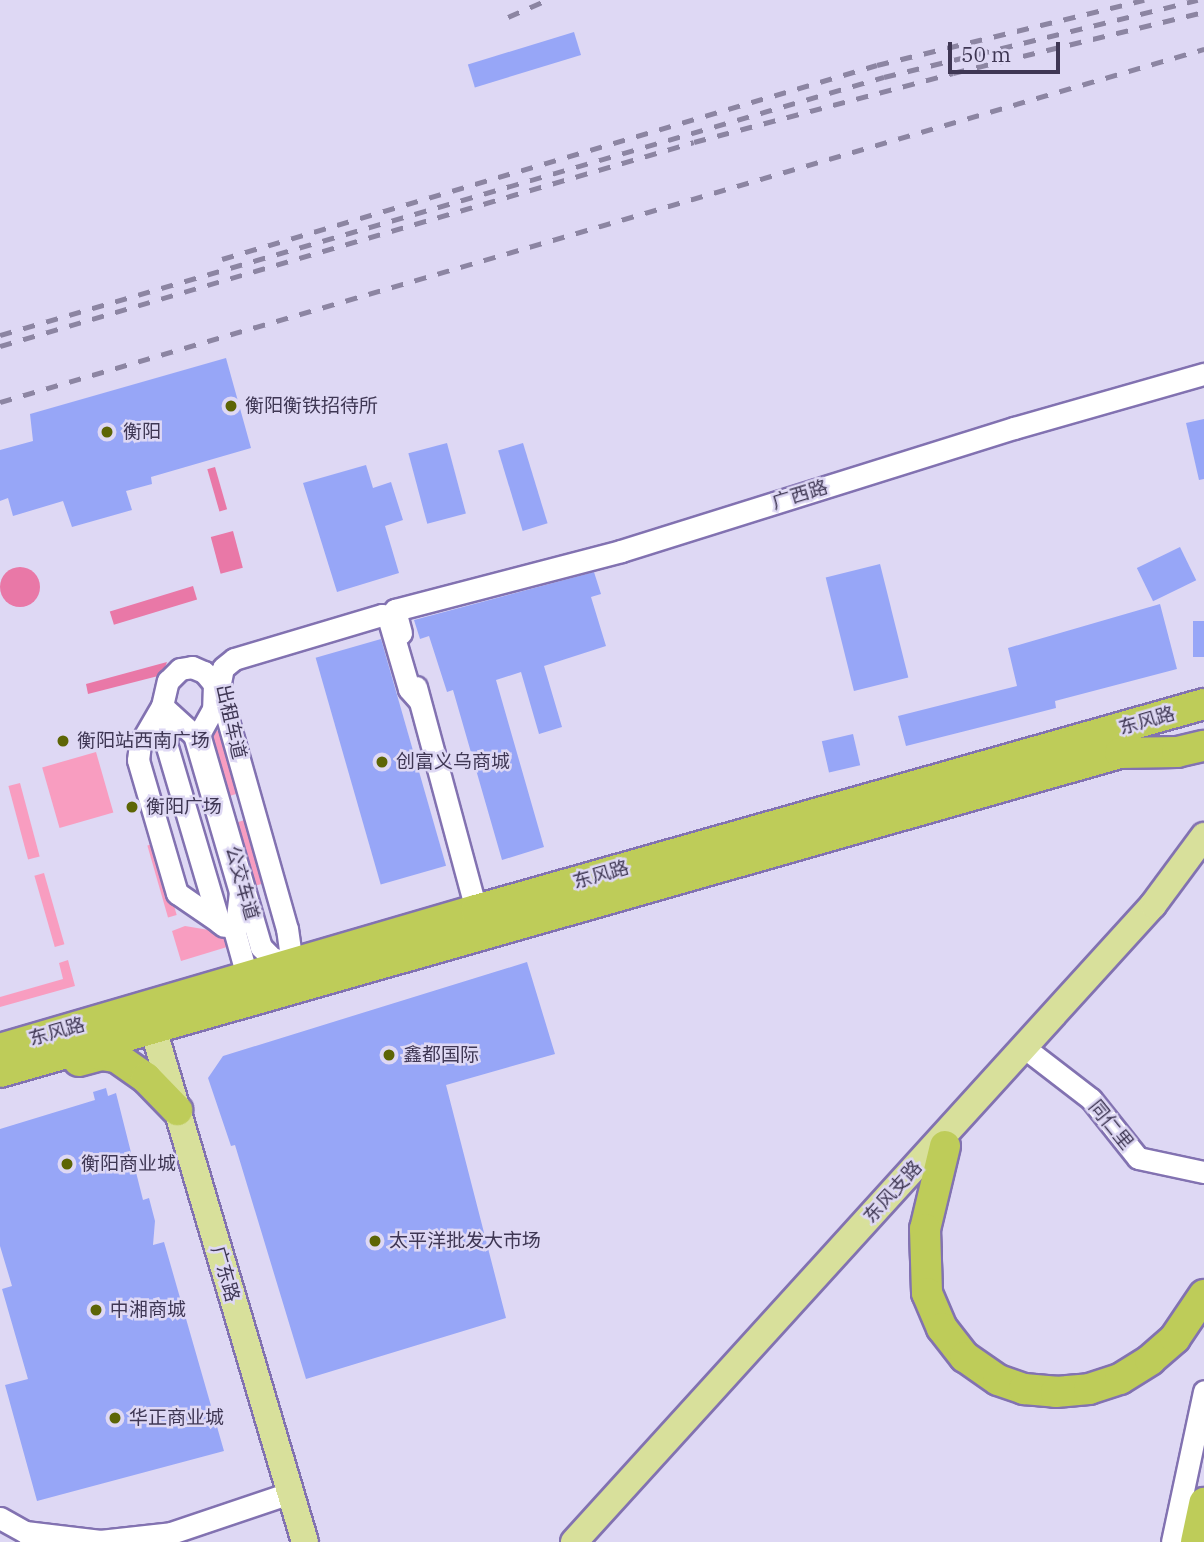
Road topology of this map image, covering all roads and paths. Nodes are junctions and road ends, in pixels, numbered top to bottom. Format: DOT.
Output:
graph roads {
  1 [pos="1204,374"];
  2 [pos="389,616"];
  3 [pos="1204,705"];
  4 [pos="168,713"];
  5 [pos="1190,749"];
  6 [pos="1204,768"];
  7 [pos="220,814"];
  8 [pos="189,824"];
  9 [pos="159,833"];
  10 [pos="1204,836"];
  11 [pos="1204,851"];
  12 [pos="476,910"];
  13 [pos="227,928"];
  14 [pos="292,964"];
  15 [pos="247,976"];
  16 [pos="149,1017"];
  17 [pos="0,1049"];
  18 [pos="1030,1052"];
  19 [pos="0,1072"];
  20 [pos="0,1079"];
  21 [pos="177,1110"];
  22 [pos="945,1146"];
  23 [pos="1204,1172"];
  24 [pos="1204,1295"];
  25 [pos="1204,1391"];
  26 [pos="290,1493"];
  27 [pos="1204,1503"];
  28 [pos="0,1518"];
  29 [pos="305,1542"];
  30 [pos="574,1542"];
  31 [pos="588,1542"];
  32 [pos="1172,1542"];
  33 [pos="1196,1542"];
  1 -- 2 [label="street, 广西路"];
  2 -- 12 [label="street"];
  2 -- 14 [label="street, 出租车道"];
  3 -- 12 [label="highway, 东风路"];
  4 -- 7 [label="street"];
  4 -- 7 [label="street, 公交车道"];
  4 -- 8 [label="street"];
  4 -- 9 [label="street"];
  5 -- 6 [label="highway"];
  5 -- 16 [label="highway, 东风路"];
  7 -- 8 [label="street"];
  7 -- 13 [label="street"];
  7 -- 14 [label="street, 公交车道"];
  8 -- 9 [label="street"];
  8 -- 13 [label="street"];
  9 -- 13 [label="street"];
  10 -- 30 [label="main road, 东风支路"];
  11 -- 18 [label="main road, 东风支路"];
  12 -- 14 [label="highway, 东风路"];
  13 -- 15 [label="street"];
  14 -- 15 [label="highway, 东风路"];
  15 -- 16 [label="highway, 东风路"];
  16 -- 17 [label="highway, 东风路"];
  16 -- 19 [label="highway, 东风路"];
  16 -- 21 [label="main road, 广东路"];
  18 -- 22 [label="main road, 东风支路"];
  18 -- 23 [label="street, 同仁里"];
  20 -- 21 [label="highway"];
  21 -- 26 [label="main road, 广东路"];
  22 -- 24 [label="highway"];
  22 -- 31 [label="main road, 东风支路"];
  25 -- 32 [label="street"];
  26 -- 28 [label="street"];
  26 -- 29 [label="main road, 广东路"];
  27 -- 33 [label="highway"];
}
